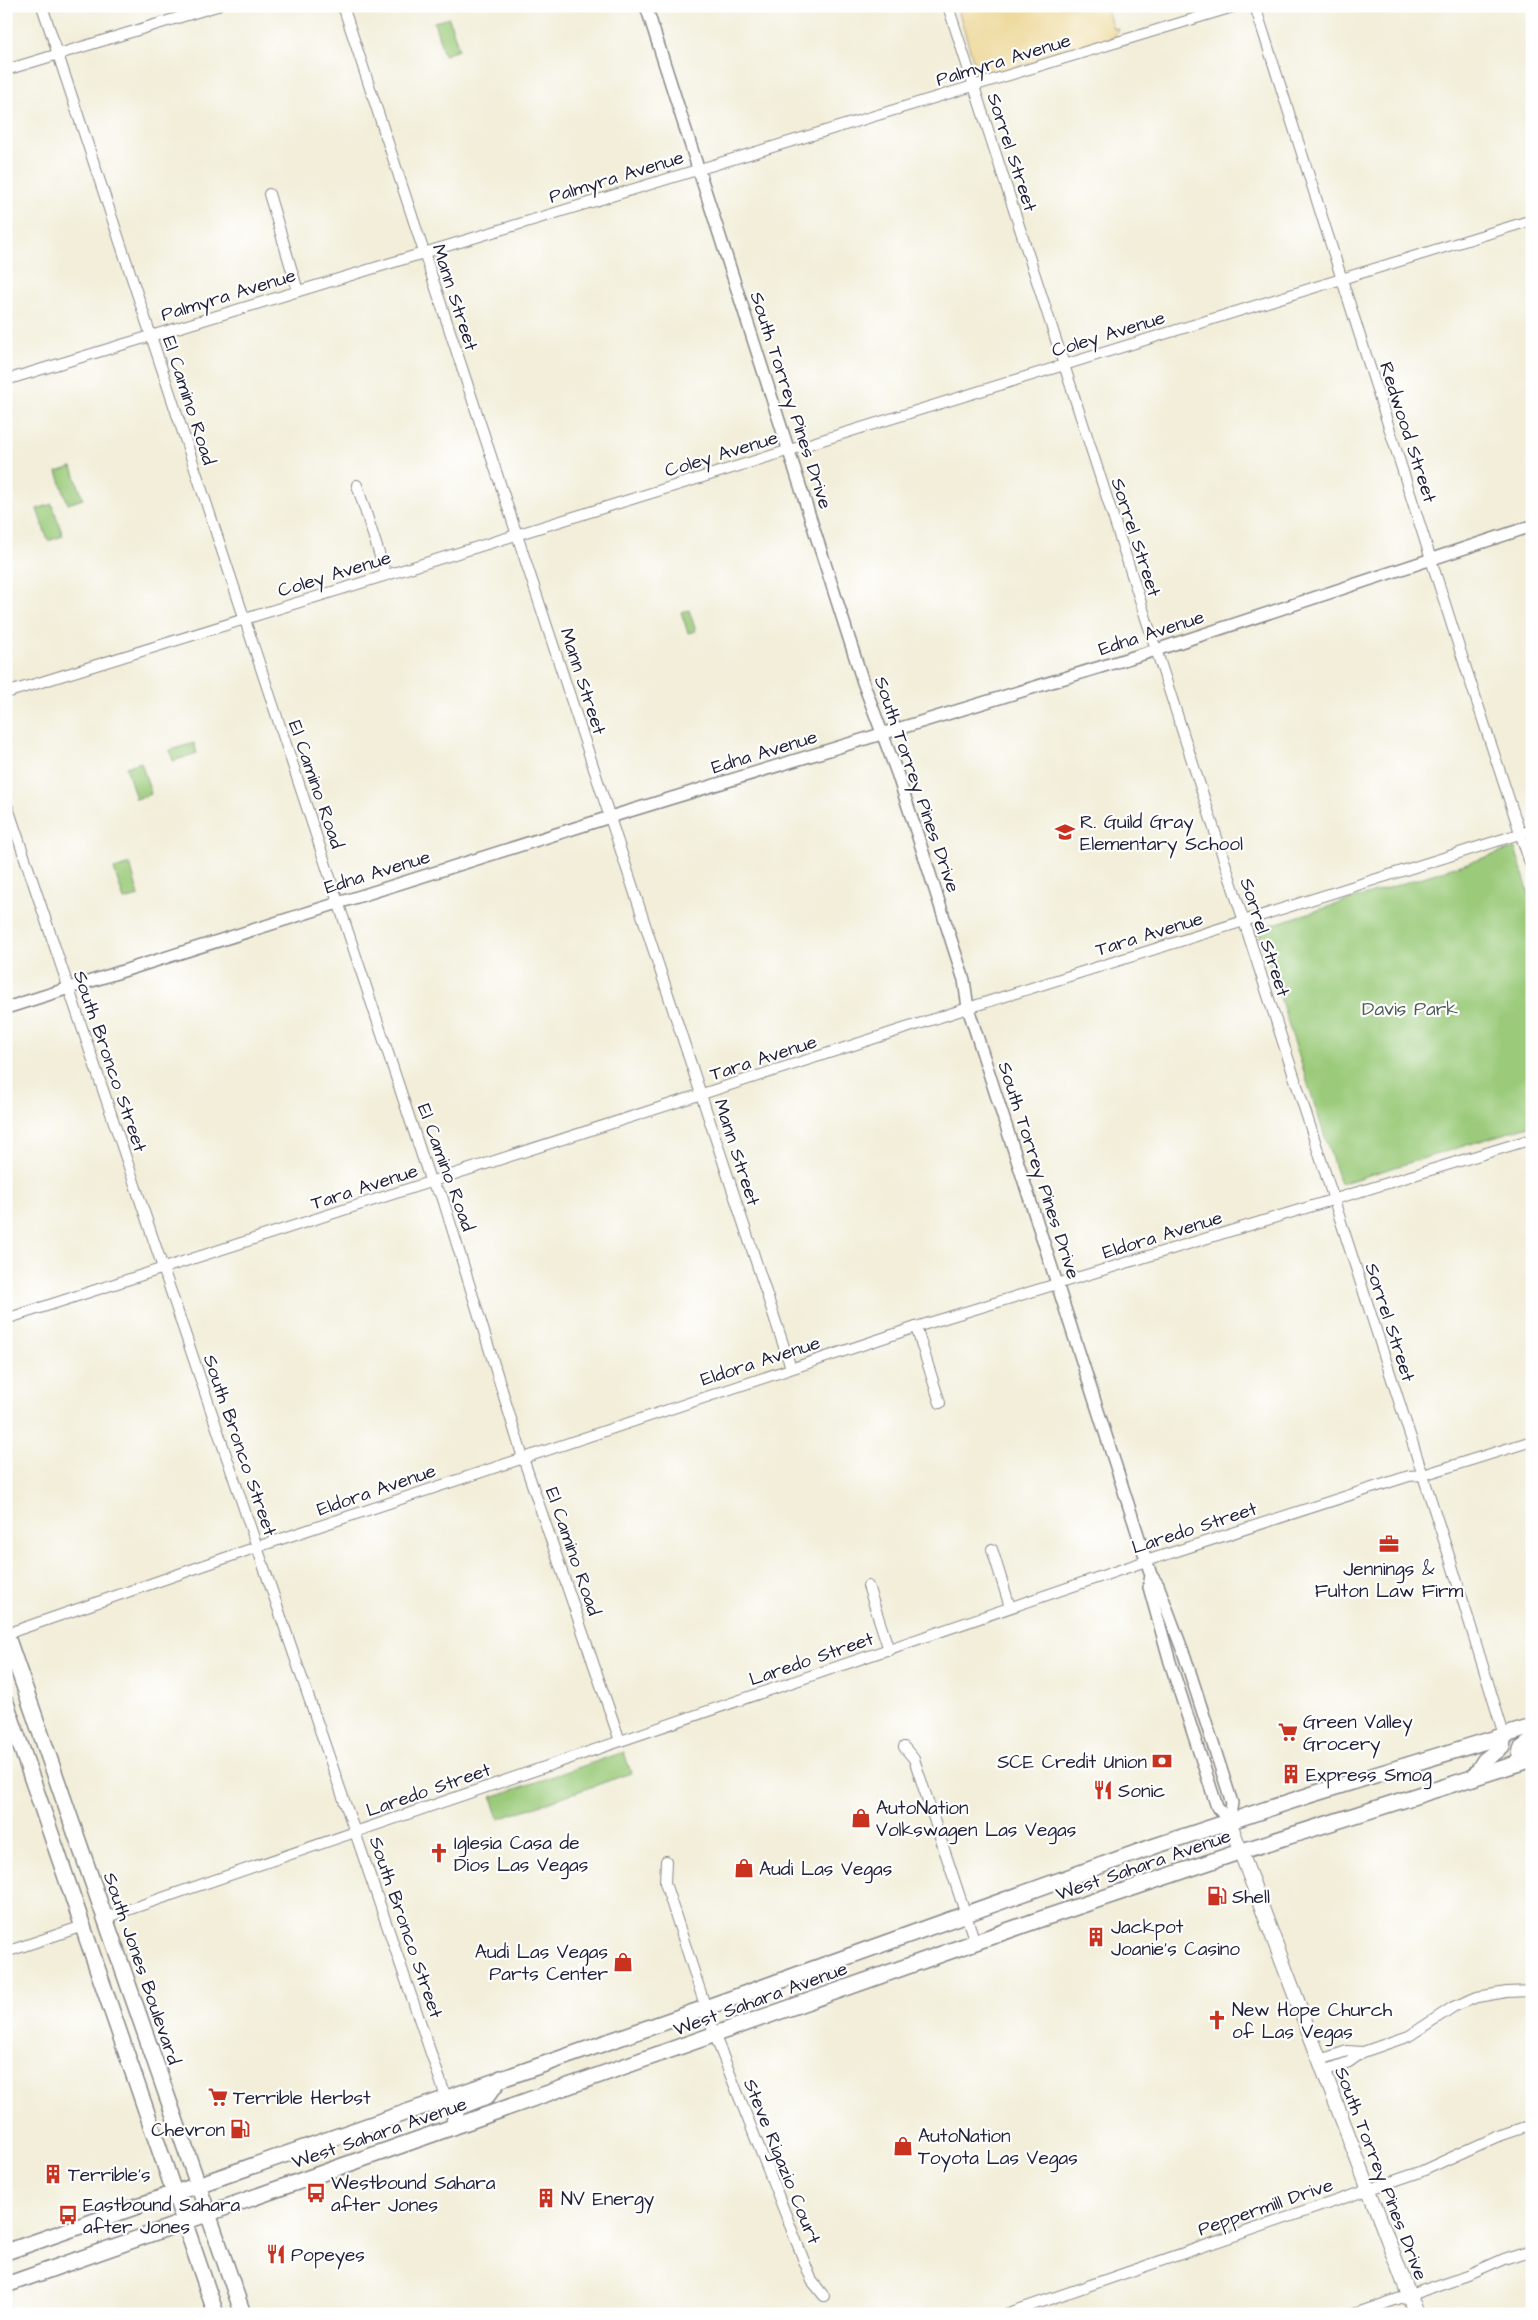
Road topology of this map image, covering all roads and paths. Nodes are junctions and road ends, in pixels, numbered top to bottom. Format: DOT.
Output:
graph roads {
  1 [pos="42,6"];
  2 [pos="218,6"];
  3 [pos="343,6"];
  4 [pos="646,6"];
  5 [pos="948,6"];
  6 [pos="1236,6"];
  7 [pos="1255,6"];
  8 [pos="58,55"];
  9 [pos="6,70"];
  10 [pos="974,86"];
  11 [pos="698,169"];
  12 [pos="269,194"];
  13 [pos="1532,220"];
  14 [pos="423,252"];
  15 [pos="1342,278"];
  16 [pos="298,291"];
  17 [pos="150,337"];
  18 [pos="1063,366"];
  19 [pos="6,380"];
  20 [pos="789,450"];
  21 [pos="357,485"];
  22 [pos="1532,526"];
  23 [pos="517,534"];
  24 [pos="1431,558"];
  25 [pos="386,575"];
  26 [pos="243,619"];
  27 [pos="1156,650"];
  28 [pos="6,693"];
  29 [pos="881,733"];
  30 [pos="6,802"];
  31 [pos="610,817"];
  32 [pos="1532,830"];
  33 [pos="1520,834"];
  34 [pos="1532,869"];
  35 [pos="338,902"];
  36 [pos="1243,922"];
  37 [pos="68,988"];
  38 [pos="6,1008"];
  39 [pos="968,1008"];
  40 [pos="701,1096"];
  41 [pos="1532,1139"];
  42 [pos="431,1183"];
  43 [pos="1333,1201"];
  44 [pos="163,1269"];
  45 [pos="1057,1284"];
  46 [pos="6,1320"];
  47 [pos="916,1326"];
  48 [pos="790,1368"];
  49 [pos="940,1403"];
  50 [pos="1532,1441"];
  51 [pos="523,1458"];
  52 [pos="1423,1475"];
  53 [pos="257,1547"];
  54 [pos="992,1549"];
  55 [pos="1146,1561"];
  56 [pos="1151,1575"];
  57 [pos="868,1586"];
  58 [pos="1010,1607"];
  59 [pos="6,1634"];
  60 [pos="889,1650"];
  61 [pos="1185,1657"];
  62 [pos="1170,1662"];
  63 [pos="6,1703"];
  64 [pos="1532,1726"];
  65 [pos="1504,1735"];
  66 [pos="620,1741"];
  67 [pos="1532,1741"];
  68 [pos="904,1747"];
  69 [pos="1525,1761"];
  70 [pos="1473,1778"];
  71 [pos="1229,1821"];
  72 [pos="356,1832"];
  73 [pos="1239,1852"];
  74 [pos="666,1860"];
  75 [pos="63,1867"];
  76 [pos="966,1914"];
  77 [pos="104,1918"];
  78 [pos="82,1926"];
  79 [pos="975,1942"];
  80 [pos="6,1952"];
  81 [pos="1532,1991"];
  82 [pos="705,2008"];
  83 [pos="715,2036"];
  84 [pos="1322,2065"];
  85 [pos="501,2078"];
  86 [pos="446,2097"];
  87 [pos="1532,2125"];
  88 [pos="453,2127"];
  89 [pos="197,2185"];
  90 [pos="1367,2189"];
  91 [pos="173,2194"];
  92 [pos="207,2215"];
  93 [pos="184,2223"];
  94 [pos="1532,2250"];
  95 [pos="6,2252"];
  96 [pos="6,2285"];
  97 [pos="1408,2295"];
  98 [pos="824,2296"];
  99 [pos="216,2314"];
  100 [pos="243,2314"];
  101 [pos="1006,2314"];
  102 [pos="1354,2314"];
  103 [pos="1416,2314"];
  1 -- 8 [label="street, El Camino Road"];
  2 -- 8 [label="street"];
  3 -- 14 [label="street, Mann Street"];
  4 -- 11 [label="street, South Torrey Pines Drive"];
  5 -- 10 [label="street, Sorrel Street"];
  6 -- 10 [label="street, Palmyra Avenue"];
  7 -- 15 [label="street, Redwood Street"];
  8 -- 9 [label="street"];
  8 -- 17 [label="street, El Camino Road"];
  10 -- 11 [label="street, Palmyra Avenue"];
  10 -- 18 [label="street, Sorrel Street"];
  11 -- 14 [label="street, Palmyra Avenue"];
  11 -- 20 [label="street, South Torrey Pines Drive"];
  12 -- 16 [label="street"];
  13 -- 15 [label="street, Coley Avenue"];
  14 -- 16 [label="street, Palmyra Avenue"];
  14 -- 23 [label="street, Mann Street"];
  15 -- 18 [label="street, Coley Avenue"];
  15 -- 24 [label="street, Redwood Street"];
  16 -- 17 [label="street, Palmyra Avenue"];
  17 -- 19 [label="street, Palmyra Avenue"];
  17 -- 26 [label="street, El Camino Road"];
  18 -- 20 [label="street, Coley Avenue"];
  18 -- 27 [label="street, Sorrel Street"];
  20 -- 23 [label="street, Coley Avenue"];
  20 -- 29 [label="street, South Torrey Pines Drive"];
  21 -- 25 [label="street"];
  22 -- 24 [label="street, Edna Avenue"];
  23 -- 25 [label="street, Coley Avenue"];
  23 -- 31 [label="street, Mann Street"];
  24 -- 27 [label="street, Edna Avenue"];
  24 -- 33 [label="street, Redwood Street"];
  25 -- 26 [label="street, Coley Avenue"];
  26 -- 28 [label="street, Coley Avenue"];
  26 -- 35 [label="street, El Camino Road"];
  27 -- 29 [label="street, Edna Avenue"];
  27 -- 36 [label="street, Sorrel Street"];
  29 -- 31 [label="street, Edna Avenue"];
  29 -- 39 [label="street, South Torrey Pines Drive"];
  30 -- 37 [label="street, South Bronco Street"];
  31 -- 35 [label="street, Edna Avenue"];
  31 -- 40 [label="street, Mann Street"];
  32 -- 33 [label="street, Tara Avenue"];
  33 -- 34 [label="street, Redwood Street"];
  33 -- 36 [label="street, Tara Avenue"];
  35 -- 37 [label="street, Edna Avenue"];
  35 -- 42 [label="street, El Camino Road"];
  36 -- 39 [label="street, Tara Avenue"];
  36 -- 43 [label="street, Sorrel Street"];
  37 -- 38 [label="street, Edna Avenue"];
  37 -- 44 [label="street, South Bronco Street"];
  39 -- 40 [label="street, Tara Avenue"];
  39 -- 45 [label="street, South Torrey Pines Drive"];
  40 -- 42 [label="street, Tara Avenue"];
  40 -- 48 [label="street, Mann Street"];
  41 -- 43 [label="street, Eldora Avenue"];
  42 -- 44 [label="street, Tara Avenue"];
  42 -- 51 [label="street, El Camino Road"];
  43 -- 45 [label="street, Eldora Avenue"];
  43 -- 52 [label="street, Sorrel Street"];
  44 -- 46 [label="street, Tara Avenue"];
  44 -- 53 [label="street, South Bronco Street"];
  45 -- 47 [label="street, Eldora Avenue"];
  45 -- 55 [label="street, South Torrey Pines Drive"];
  47 -- 48 [label="street, Eldora Avenue"];
  47 -- 49 [label="street"];
  48 -- 51 [label="street, Eldora Avenue"];
  50 -- 52 [label="street, Laredo Street"];
  51 -- 53 [label="street, Eldora Avenue"];
  51 -- 66 [label="street, El Camino Road"];
  52 -- 55 [label="street, Laredo Street"];
  52 -- 65 [label="street, Sorrel Street"];
  53 -- 59 [label="street, Eldora Avenue"];
  53 -- 72 [label="street, South Bronco Street"];
  54 -- 58 [label="street"];
  55 -- 56 [label="street, South Torrey Pines Drive"];
  55 -- 58 [label="street, Laredo Street"];
  56 -- 61 [label="street, South Torrey Pines Drive"];
  56 -- 62 [label="street, South Torrey Pines Drive"];
  57 -- 60 [label="street"];
  58 -- 60 [label="street, Laredo Street"];
  59 -- 77 [label="main road, South Jones Boulevard"];
  60 -- 66 [label="street, Laredo Street"];
  61 -- 62 [label="street"];
  61 -- 71 [label="street, South Torrey Pines Drive"];
  62 -- 71 [label="street, South Torrey Pines Drive"];
  63 -- 75 [label="main road"];
  64 -- 65 [label="main road, West Sahara Avenue"];
  65 -- 70 [label="main road"];
  65 -- 71 [label="main road, West Sahara Avenue"];
  66 -- 72 [label="street, Laredo Street"];
  67 -- 69 [label="main road"];
  68 -- 76 [label="street"];
  69 -- 70 [label="main road, West Sahara Avenue"];
  70 -- 73 [label="main road, West Sahara Avenue"];
  71 -- 73 [label="main road, South Torrey Pines Drive"];
  71 -- 76 [label="main road, West Sahara Avenue"];
  72 -- 77 [label="street, Laredo Street"];
  72 -- 86 [label="street, South Bronco Street"];
  73 -- 79 [label="main road, West Sahara Avenue"];
  73 -- 84 [label="main road, South Torrey Pines Drive"];
  74 -- 82 [label="street"];
  75 -- 77 [label="main road"];
  75 -- 78 [label="main road"];
  76 -- 79 [label="street"];
  76 -- 82 [label="main road, West Sahara Avenue"];
  77 -- 89 [label="main road, South Jones Boulevard"];
  78 -- 80 [label="street"];
  78 -- 91 [label="main road"];
  79 -- 83 [label="main road, West Sahara Avenue"];
  81 -- 84 [label="street"];
  82 -- 83 [label="street"];
  82 -- 85 [label="main road, West Sahara Avenue"];
  83 -- 88 [label="main road, West Sahara Avenue"];
  83 -- 98 [label="street, Steve Rigazio Court"];
  84 -- 90 [label="main road, South Torrey Pines Drive"];
  85 -- 86 [label="main road, West Sahara Avenue"];
  85 -- 88 [label="main road"];
  86 -- 89 [label="main road, West Sahara Avenue"];
  87 -- 90 [label="street, Peppermill Drive"];
  88 -- 92 [label="main road, West Sahara Avenue"];
  89 -- 91 [label="main road, West Sahara Avenue"];
  89 -- 92 [label="main road, South Jones Boulevard"];
  90 -- 97 [label="main road, South Torrey Pines Drive"];
  90 -- 101 [label="street, Peppermill Drive"];
  91 -- 93 [label="main road"];
  91 -- 95 [label="main road, West Sahara Avenue"];
  92 -- 93 [label="main road, West Sahara Avenue"];
  92 -- 100 [label="main road, South Jones Boulevard"];
  93 -- 96 [label="main road, West Sahara Avenue"];
  93 -- 99 [label="main road"];
  94 -- 97 [label="street"];
  97 -- 102 [label="street"];
  97 -- 103 [label="main road, South Torrey Pines Drive"];
}
